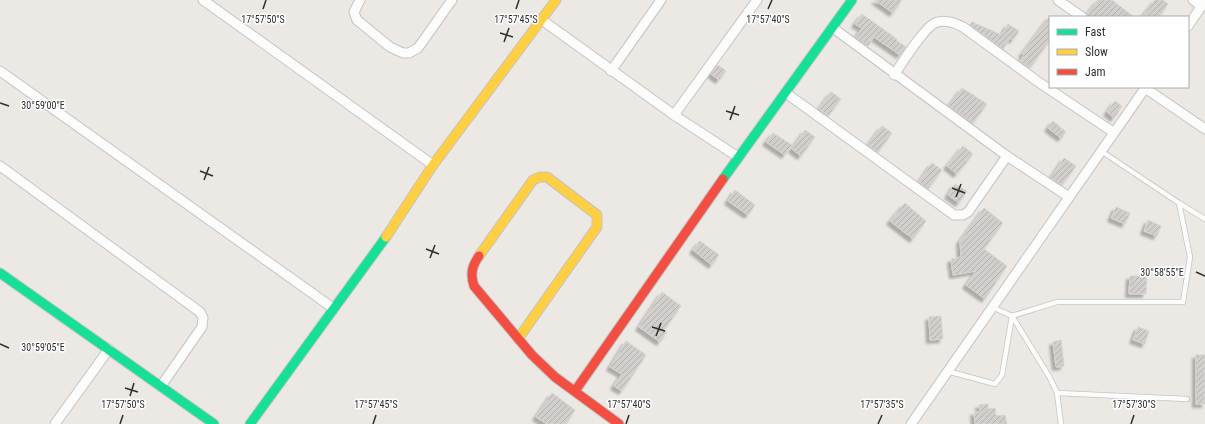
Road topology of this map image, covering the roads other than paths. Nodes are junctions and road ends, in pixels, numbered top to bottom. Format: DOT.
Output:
graph roads {
  1 [pos="203,0"];
  2 [pos="360,0"];
  3 [pos="452,0"];
  4 [pos="556,0"];
  5 [pos="661,0"];
  6 [pos="757,0"];
  7 [pos="852,0"];
  8 [pos="1058,0"];
  9 [pos="1193,0"];
  10 [pos="1203,4"];
  11 [pos="1081,16"];
  12 [pos="542,20"];
  13 [pos="1189,25"];
  14 [pos="832,28"];
  15 [pos="0,71"];
  16 [pos="611,71"];
  17 [pos="894,75"];
  18 [pos="1145,88"];
  19 [pos="1147,88"];
  20 [pos="786,93"];
  21 [pos="674,115"];
  22 [pos="1205,129"];
  23 [pos="1113,132"];
  24 [pos="1101,151"];
  25 [pos="1007,156"];
  26 [pos="738,157"];
  27 [pos="433,165"];
  28 [pos="0,166"];
  29 [pos="1069,197"];
  30 [pos="1179,203"];
  31 [pos="1205,220"];
  32 [pos="0,273"];
  33 [pos="991,306"];
  34 [pos="333,308"];
  35 [pos="1012,316"];
  36 [pos="518,339"];
  37 [pos="109,349"];
  38 [pos="947,372"];
  39 [pos="161,386"];
  40 [pos="575,391"];
  41 [pos="1057,393"];
  42 [pos="1187,399"];
  43 [pos="55,424"];
  44 [pos="214,424"];
  45 [pos="250,424"];
  46 [pos="619,424"];
  47 [pos="911,424"];
  48 [pos="1061,424"];
  1 -- 27 [label="street"];
  2 -- 3 [label="street"];
  4 -- 12 [label="street"];
  5 -- 16 [label="street"];
  6 -- 21 [label="street"];
  7 -- 14 [label="street"];
  8 -- 11 [label="street"];
  9 -- 10 [label="street"];
  10 -- 13 [label="street"];
  12 -- 16 [label="street"];
  12 -- 27 [label="street"];
  14 -- 17 [label="street"];
  14 -- 20 [label="street"];
  15 -- 34 [label="street"];
  16 -- 21 [label="street"];
  17 -- 23 [label="street"];
  17 -- 25 [label="street"];
  18 -- 23 [label="street"];
  19 -- 22 [label="street"];
  20 -- 25 [label="street"];
  20 -- 26 [label="street"];
  21 -- 26 [label="street"];
  23 -- 24 [label="street"];
  24 -- 29 [label="street"];
  24 -- 30 [label="lane"];
  25 -- 29 [label="street"];
  26 -- 40 [label="street"];
  27 -- 34 [label="street"];
  28 -- 39 [label="street"];
  29 -- 33 [label="street"];
  30 -- 31 [label="lane"];
  30 -- 35 [label="lane"];
  32 -- 37 [label="street"];
  33 -- 35 [label="lane"];
  33 -- 38 [label="street"];
  34 -- 45 [label="street"];
  35 -- 38 [label="lane"];
  35 -- 41 [label="lane"];
  36 -- 36 [label="street"];
  36 -- 40 [label="street"];
  37 -- 39 [label="street"];
  37 -- 43 [label="street"];
  38 -- 47 [label="street"];
  39 -- 44 [label="street"];
  40 -- 46 [label="street"];
  41 -- 42 [label="lane"];
  41 -- 48 [label="lane"];
}
